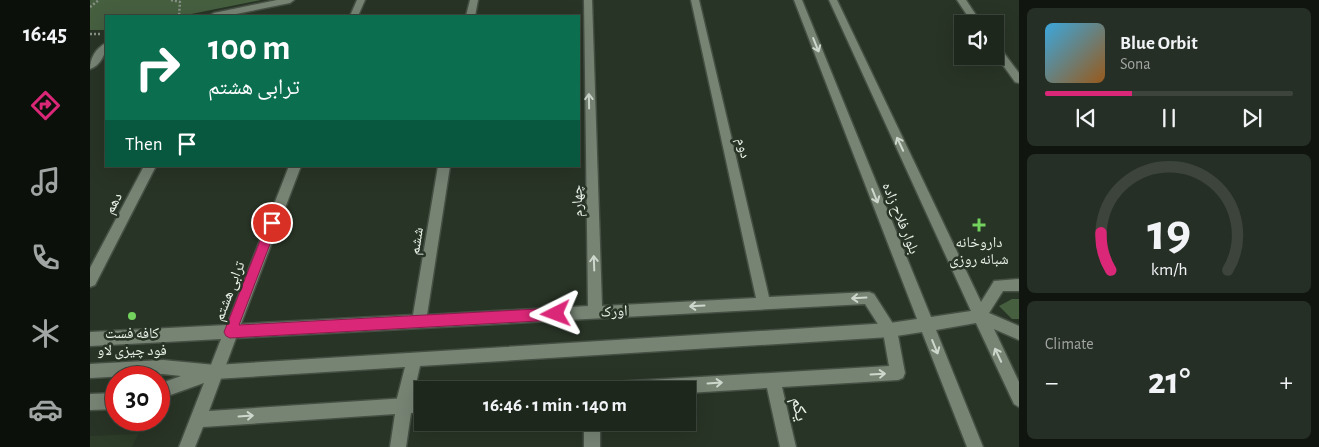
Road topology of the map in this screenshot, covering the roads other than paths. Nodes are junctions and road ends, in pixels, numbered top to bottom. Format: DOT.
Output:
graph roads {
  1 [pos="290,0"];
  2 [pos="361,0"];
  3 [pos="474,0"];
  4 [pos="588,0"];
  5 [pos="695,0"];
  6 [pos="798,0"];
  7 [pos="833,0"];
  8 [pos="961,0"];
  9 [pos="230,14"];
  10 [pos="354,15"];
  11 [pos="471,15"];
  12 [pos="972,15"];
  13 [pos="105,47"];
  14 [pos="1004,59"];
  15 [pos="90,66"];
  16 [pos="1019,80"];
  17 [pos="149,167"];
  18 [pos="295,167"];
  19 [pos="444,167"];
  20 [pos="90,281"];
  21 [pos="1019,285"];
  22 [pos="764,303"];
  23 [pos="595,312"];
  24 [pos="980,316"];
  25 [pos="419,321"];
  26 [pos="926,323"];
  27 [pos="890,330"];
  28 [pos="230,332"];
  29 [pos="1019,333"];
  30 [pos="90,339"];
  31 [pos="414,360"];
  32 [pos="90,371"];
  33 [pos="215,372"];
  34 [pos="773,379"];
  35 [pos="696,384"];
  36 [pos="170,387"];
  37 [pos="1019,399"];
  38 [pos="105,401"];
  39 [pos="90,402"];
  40 [pos="414,405"];
  41 [pos="403,406"];
  42 [pos="198,419"];
  43 [pos="592,431"];
  44 [pos="187,447"];
  45 [pos="398,447"];
  46 [pos="592,447"];
  47 [pos="788,447"];
  48 [pos="975,447"];
  1 -- 9 [label="street"];
  2 -- 10 [label="street"];
  3 -- 11 [label="street"];
  23 -- 4 [label="street, چهارم, one-way"];
  5 -- 22 [label="street, دوم"];
  6 -- 26 [label="street, بلوار فلاح زاده, one-way"];
  24 -- 7 [label="street, بلوار فلاح زاده, one-way"];
  8 -- 12 [label="street"];
  13 -- 15 [label="street"];
  14 -- 16 [label="street"];
  17 -- 20 [label="street, دهم"];
  18 -- 28 [label="street, ترابی هشتم"];
  19 -- 25 [label="street, ششم"];
  21 -- 24 [label="street"];
  22 -- 23 [label="street, اورک, one-way"];
  27 -- 22 [label="street, اورک, one-way"];
  23 -- 25 [label="street, اورک"];
  24 -- 26 [label="street"];
  24 -- 29 [label="street"];
  37 -- 24 [label="street, بلوار فلاح زاده, one-way"];
  25 -- 28 [label="street, اورک"];
  26 -- 27 [label="street"];
  26 -- 48 [label="street, بلوار فلاح زاده, one-way"];
  27 -- 31 [label="street"];
  34 -- 27 [label="street, اورک, one-way"];
  28 -- 30 [label="street, اورک"];
  28 -- 33 [label="street, ترابی هشتم"];
  31 -- 33 [label="street"];
  31 -- 41 [label="street"];
  32 -- 33 [label="street"];
  33 -- 36 [label="street"];
  33 -- 42 [label="street, ترابی هشتم"];
  35 -- 34 [label="street, اورک, one-way"];
  34 -- 47 [label="street, یکم"];
  38 -- 39 [label="street"];
  40 -- 41 [label="street"];
  42 -- 41 [label="street, one-way"];
  41 -- 45 [label="street"];
  42 -- 44 [label="street, ترابی هشتم"];
  43 -- 46 [label="street"];
}
